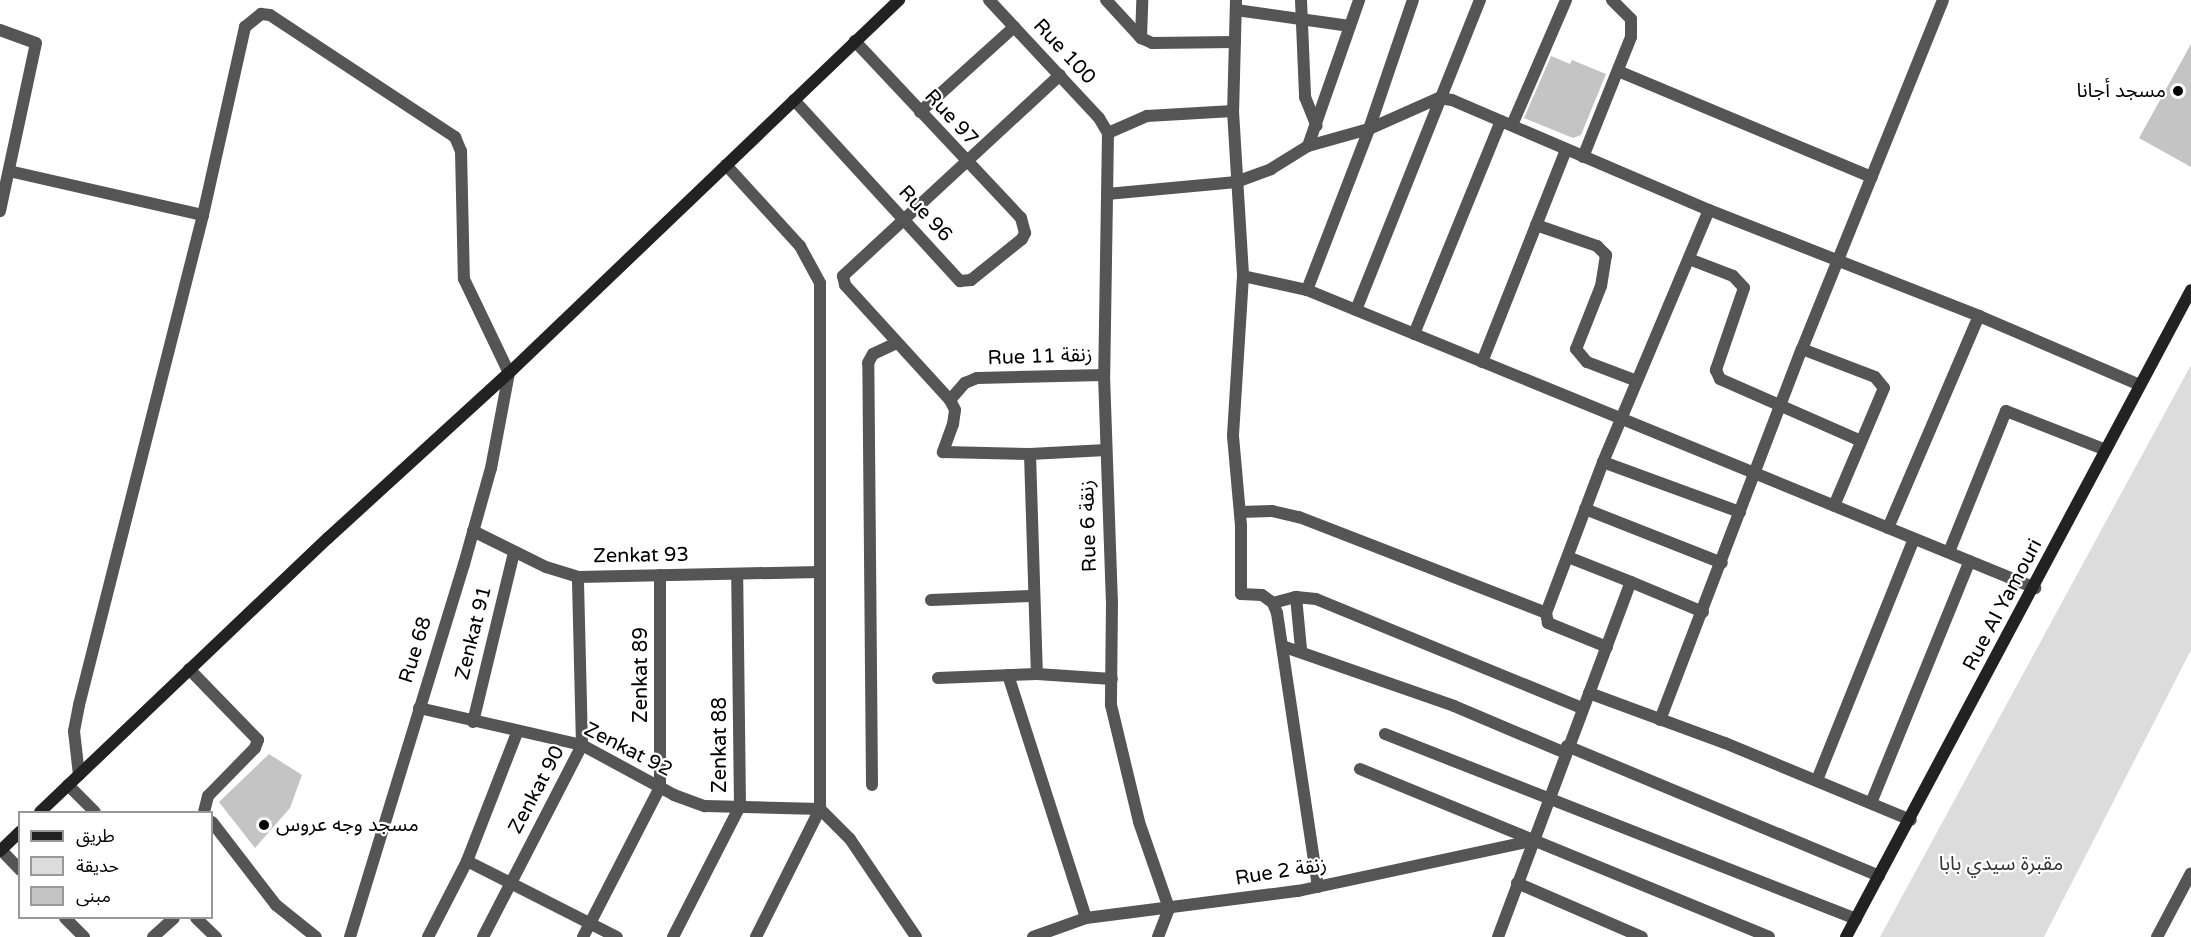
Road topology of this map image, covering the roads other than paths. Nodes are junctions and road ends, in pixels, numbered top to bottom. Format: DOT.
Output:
graph roads {
  1 [pos="898,0"];
  2 [pos="989,0"];
  3 [pos="1106,0"];
  4 [pos="1142,0"];
  5 [pos="1301,0"];
  6 [pos="1359,0"];
  7 [pos="1413,0"];
  8 [pos="1480,0"];
  9 [pos="1566,0"];
  10 [pos="1612,0"];
  11 [pos="1943,0"];
  12 [pos="1236,5"];
  13 [pos="1302,17"];
  14 [pos="1350,26"];
  15 [pos="1014,27"];
  16 [pos="0,30"];
  17 [pos="1141,38"];
  18 [pos="855,41"];
  19 [pos="1235,42"];
  20 [pos="1618,71"];
  21 [pos="1060,75"];
  22 [pos="1439,98"];
  23 [pos="794,100"];
  24 [pos="1233,111"];
  25 [pos="920,112"];
  26 [pos="1507,123"];
  27 [pos="1317,126"];
  28 [pos="1369,129"];
  29 [pos="1108,133"];
  30 [pos="1308,146"];
  31 [pos="1566,150"];
  32 [pos="1582,157"];
  33 [pos="967,163"];
  34 [pos="726,165"];
  35 [pos="9,171"];
  36 [pos="1872,177"];
  37 [pos="1236,182"];
  38 [pos="1107,195"];
  39 [pos="1709,210"];
  40 [pos="0,211"];
  41 [pos="203,214"];
  42 [pos="1022,218"];
  43 [pos="904,221"];
  44 [pos="1536,225"];
  45 [pos="1689,259"];
  46 [pos="1839,261"];
  47 [pos="1243,276"];
  48 [pos="1307,290"];
  49 [pos="2191,290"];
  50 [pos="1356,310"];
  51 [pos="1979,316"];
  52 [pos="1414,334"];
  53 [pos="897,343"];
  54 [pos="1802,349"];
  55 [pos="1482,362"];
  56 [pos="509,373"];
  57 [pos="1104,375"];
  58 [pos="1636,381"];
  59 [pos="2140,385"];
  60 [pos="950,400"];
  61 [pos="1779,407"];
  62 [pos="1621,419"];
  63 [pos="1861,441"];
  64 [pos="1106,450"];
  65 [pos="2106,450"];
  66 [pos="1030,454"];
  67 [pos="1603,462"];
  68 [pos="1754,474"];
  69 [pos="1834,506"];
  70 [pos="1585,509"];
  71 [pos="1240,512"];
  72 [pos="1740,512"];
  73 [pos="1888,528"];
  74 [pos="473,531"];
  75 [pos="1914,539"];
  76 [pos="514,552"];
  77 [pos="1949,552"];
  78 [pos="1568,557"];
  79 [pos="1970,561"];
  80 [pos="1722,563"];
  81 [pos="820,572"];
  82 [pos="737,574"];
  83 [pos="660,575"];
  84 [pos="578,577"];
  85 [pos="1631,582"];
  86 [pos="2035,588"];
  87 [pos="1032,596"];
  88 [pos="1296,597"];
  89 [pos="931,600"];
  90 [pos="1273,603"];
  91 [pos="1703,612"];
  92 [pos="1546,613"];
  93 [pos="1285,647"];
  94 [pos="1607,647"];
  95 [pos="1301,649"];
  96 [pos="189,669"];
  97 [pos="1036,674"];
  98 [pos="1008,675"];
  99 [pos="938,678"];
  100 [pos="1112,679"];
  101 [pos="1589,693"];
  102 [pos="419,708"];
  103 [pos="1582,708"];
  104 [pos="1660,720"];
  105 [pos="473,722"];
  106 [pos="517,733"];
  107 [pos="1384,734"];
  108 [pos="582,745"];
  109 [pos="1566,750"];
  110 [pos="1360,770"];
  111 [pos="79,775"];
  112 [pos="1817,780"];
  113 [pos="68,785"];
  114 [pos="872,785"];
  115 [pos="660,787"];
  116 [pos="1550,796"];
  117 [pos="1871,803"];
  118 [pos="740,806"];
  119 [pos="820,809"];
  120 [pos="42,811"];
  121 [pos="93,811"];
  122 [pos="204,811"];
  123 [pos="1911,820"];
  124 [pos="213,823"];
  125 [pos="18,834"];
  126 [pos="1535,840"];
  127 [pos="0,851"];
  128 [pos="466,861"];
  129 [pos="18,868"];
  130 [pos="2191,873"];
  131 [pos="1880,876"];
  132 [pos="511,882"];
  133 [pos="1517,883"];
  134 [pos="1318,887"];
  135 [pos="1169,908"];
  136 [pos="1086,918"];
  137 [pos="66,919"];
  138 [pos="173,919"];
  139 [pos="197,919"];
  140 [pos="1856,919"];
  141 [pos="589,924"];
  142 [pos="84,937"];
  143 [pos="153,937"];
  144 [pos="216,937"];
  145 [pos="316,937"];
  146 [pos="350,937"];
  147 [pos="428,937"];
  148 [pos="483,937"];
  149 [pos="583,937"];
  150 [pos="616,937"];
  151 [pos="673,937"];
  152 [pos="756,937"];
  153 [pos="916,937"];
  154 [pos="1033,937"];
  155 [pos="1158,937"];
  156 [pos="1498,937"];
  157 [pos="1642,937"];
  158 [pos="1769,937"];
  159 [pos="1846,937"];
  160 [pos="2157,937"];
  1 -- 18 [label="street"];
  2 -- 15 [label="street, Rue 100"];
  3 -- 17 [label="street"];
  4 -- 17 [label="street"];
  5 -- 13 [label="street"];
  6 -- 14 [label="street"];
  7 -- 28 [label="street"];
  8 -- 22 [label="street"];
  9 -- 26 [label="street"];
  10 -- 20 [label="street"];
  11 -- 36 [label="street"];
  12 -- 13 [label="street"];
  12 -- 19 [label="street"];
  13 -- 14 [label="street"];
  13 -- 27 [label="street"];
  14 -- 27 [label="street"];
  15 -- 21 [label="street, Rue 100"];
  15 -- 25 [label="street"];
  16 -- 35 [label="street"];
  17 -- 19 [label="street"];
  18 -- 23 [label="street"];
  18 -- 25 [label="street, Rue 97"];
  19 -- 24 [label="street"];
  20 -- 32 [label="street"];
  20 -- 36 [label="street"];
  21 -- 29 [label="street, Rue 100"];
  21 -- 33 [label="street"];
  22 -- 26 [label="street"];
  22 -- 28 [label="street"];
  22 -- 50 [label="street"];
  23 -- 34 [label="street"];
  23 -- 43 [label="street, Rue 96"];
  24 -- 29 [label="street"];
  24 -- 37 [label="street"];
  25 -- 33 [label="street, Rue 97"];
  26 -- 31 [label="street"];
  26 -- 52 [label="street"];
  27 -- 30 [label="street"];
  28 -- 30 [label="street"];
  28 -- 48 [label="street"];
  29 -- 38 [label="street, Rue 6 زنقة"];
  30 -- 37 [label="street"];
  31 -- 32 [label="street"];
  31 -- 44 [label="street"];
  32 -- 39 [label="street"];
  33 -- 42 [label="street, Rue 97"];
  33 -- 43 [label="street"];
  34 -- 56 [label="street"];
  34 -- 81 [label="street"];
  35 -- 40 [label="street"];
  35 -- 41 [label="street"];
  36 -- 46 [label="street"];
  37 -- 38 [label="street"];
  37 -- 47 [label="street"];
  38 -- 57 [label="street, Rue 6 زنقة"];
  39 -- 45 [label="street"];
  39 -- 46 [label="street"];
  41 -- 56 [label="street"];
  41 -- 111 [label="street"];
  42 -- 43 [label="street, Rue 96"];
  43 -- 53 [label="street"];
  44 -- 55 [label="street"];
  44 -- 58 [label="street"];
  45 -- 58 [label="street"];
  45 -- 61 [label="street"];
  46 -- 51 [label="street"];
  46 -- 54 [label="street"];
  47 -- 48 [label="street"];
  47 -- 71 [label="street"];
  48 -- 50 [label="street"];
  49 -- 59 [label="street, Rue Al Yamouri"];
  50 -- 52 [label="street"];
  51 -- 59 [label="street"];
  51 -- 73 [label="street"];
  52 -- 55 [label="street"];
  53 -- 60 [label="street"];
  53 -- 114 [label="street"];
  54 -- 61 [label="street"];
  54 -- 63 [label="street"];
  55 -- 62 [label="street"];
  56 -- 74 [label="street, Rue 68"];
  56 -- 96 [label="street"];
  57 -- 60 [label="street, Rue 11 زنقة"];
  57 -- 64 [label="street, Rue 6 زنقة"];
  58 -- 62 [label="street"];
  59 -- 65 [label="street, Rue Al Yamouri"];
  60 -- 66 [label="street"];
  61 -- 63 [label="street"];
  61 -- 68 [label="street"];
  62 -- 67 [label="street"];
  62 -- 68 [label="street"];
  63 -- 69 [label="street"];
  64 -- 66 [label="street"];
  64 -- 100 [label="street, Rue 6 زنقة"];
  65 -- 77 [label="street"];
  65 -- 86 [label="street, Rue Al Yamouri"];
  66 -- 87 [label="street"];
  67 -- 70 [label="street"];
  67 -- 72 [label="street"];
  68 -- 69 [label="street"];
  68 -- 72 [label="street"];
  69 -- 73 [label="street"];
  70 -- 78 [label="street"];
  70 -- 80 [label="street"];
  71 -- 90 [label="street"];
  71 -- 92 [label="street"];
  72 -- 80 [label="street"];
  73 -- 75 [label="street"];
  74 -- 76 [label="street, Zenkat 93"];
  74 -- 102 [label="street, Rue 68"];
  75 -- 77 [label="street"];
  75 -- 112 [label="street"];
  76 -- 84 [label="street, Zenkat 93"];
  76 -- 105 [label="street, Zenkat 91"];
  77 -- 79 [label="street"];
  78 -- 85 [label="street"];
  78 -- 92 [label="street"];
  79 -- 86 [label="street"];
  79 -- 117 [label="street"];
  80 -- 91 [label="street"];
  81 -- 82 [label="street, Zenkat 93"];
  81 -- 119 [label="street"];
  82 -- 83 [label="street, Zenkat 93"];
  82 -- 118 [label="street, Zenkat 88"];
  83 -- 84 [label="street, Zenkat 93"];
  83 -- 115 [label="street, Zenkat 89"];
  84 -- 108 [label="street, Zenkat 90"];
  85 -- 91 [label="street"];
  85 -- 94 [label="street"];
  86 -- 123 [label="street, Rue Al Yamouri"];
  87 -- 89 [label="street"];
  87 -- 97 [label="street"];
  88 -- 90 [label="street"];
  88 -- 95 [label="street"];
  88 -- 103 [label="street"];
  90 -- 93 [label="street"];
  91 -- 104 [label="street"];
  92 -- 94 [label="street"];
  93 -- 95 [label="street"];
  93 -- 134 [label="street"];
  94 -- 101 [label="street"];
  95 -- 109 [label="street"];
  96 -- 111 [label="street"];
  96 -- 122 [label="street"];
  97 -- 98 [label="street"];
  97 -- 100 [label="street"];
  98 -- 99 [label="street"];
  98 -- 136 [label="street"];
  100 -- 135 [label="street, Rue 6 زنقة"];
  101 -- 103 [label="street"];
  101 -- 104 [label="street"];
  102 -- 105 [label="street, Zenkat 92"];
  102 -- 146 [label="street, Rue 68"];
  103 -- 109 [label="street"];
  104 -- 112 [label="street"];
  105 -- 106 [label="street, Zenkat 92"];
  106 -- 108 [label="street, Zenkat 92"];
  106 -- 128 [label="street"];
  107 -- 116 [label="street"];
  108 -- 115 [label="street, Zenkat 92"];
  108 -- 132 [label="street, Zenkat 90"];
  109 -- 116 [label="street"];
  109 -- 131 [label="street"];
  110 -- 126 [label="street"];
  111 -- 113 [label="street"];
  112 -- 117 [label="street"];
  113 -- 120 [label="street"];
  113 -- 121 [label="street"];
  115 -- 118 [label="street, Zenkat 92"];
  115 -- 141 [label="street, Zenkat 89"];
  116 -- 126 [label="street"];
  116 -- 140 [label="street"];
  117 -- 123 [label="street"];
  118 -- 119 [label="street, Zenkat 92"];
  118 -- 151 [label="street, Zenkat 88"];
  119 -- 152 [label="street"];
  119 -- 153 [label="street"];
  123 -- 131 [label="street, Rue Al Yamouri"];
  124 -- 145 [label="street"];
  125 -- 127 [label="street"];
  126 -- 133 [label="street"];
  126 -- 134 [label="street, Rue 2 زنقة"];
  126 -- 158 [label="street"];
  127 -- 129 [label="street"];
  128 -- 132 [label="street"];
  128 -- 147 [label="street"];
  130 -- 160 [label="street"];
  131 -- 140 [label="street, Rue Al Yamouri"];
  132 -- 141 [label="street"];
  132 -- 148 [label="street, Zenkat 90"];
  133 -- 156 [label="street"];
  133 -- 157 [label="street"];
  134 -- 135 [label="street, Rue 2 زنقة"];
  135 -- 136 [label="street, Rue 2 زنقة"];
  135 -- 155 [label="street"];
  136 -- 154 [label="street, Rue 2 زنقة"];
  137 -- 142 [label="street"];
  138 -- 143 [label="street"];
  139 -- 144 [label="street"];
  140 -- 159 [label="street, Rue Al Yamouri"];
  141 -- 149 [label="street, Zenkat 89"];
  141 -- 150 [label="street"];
}
